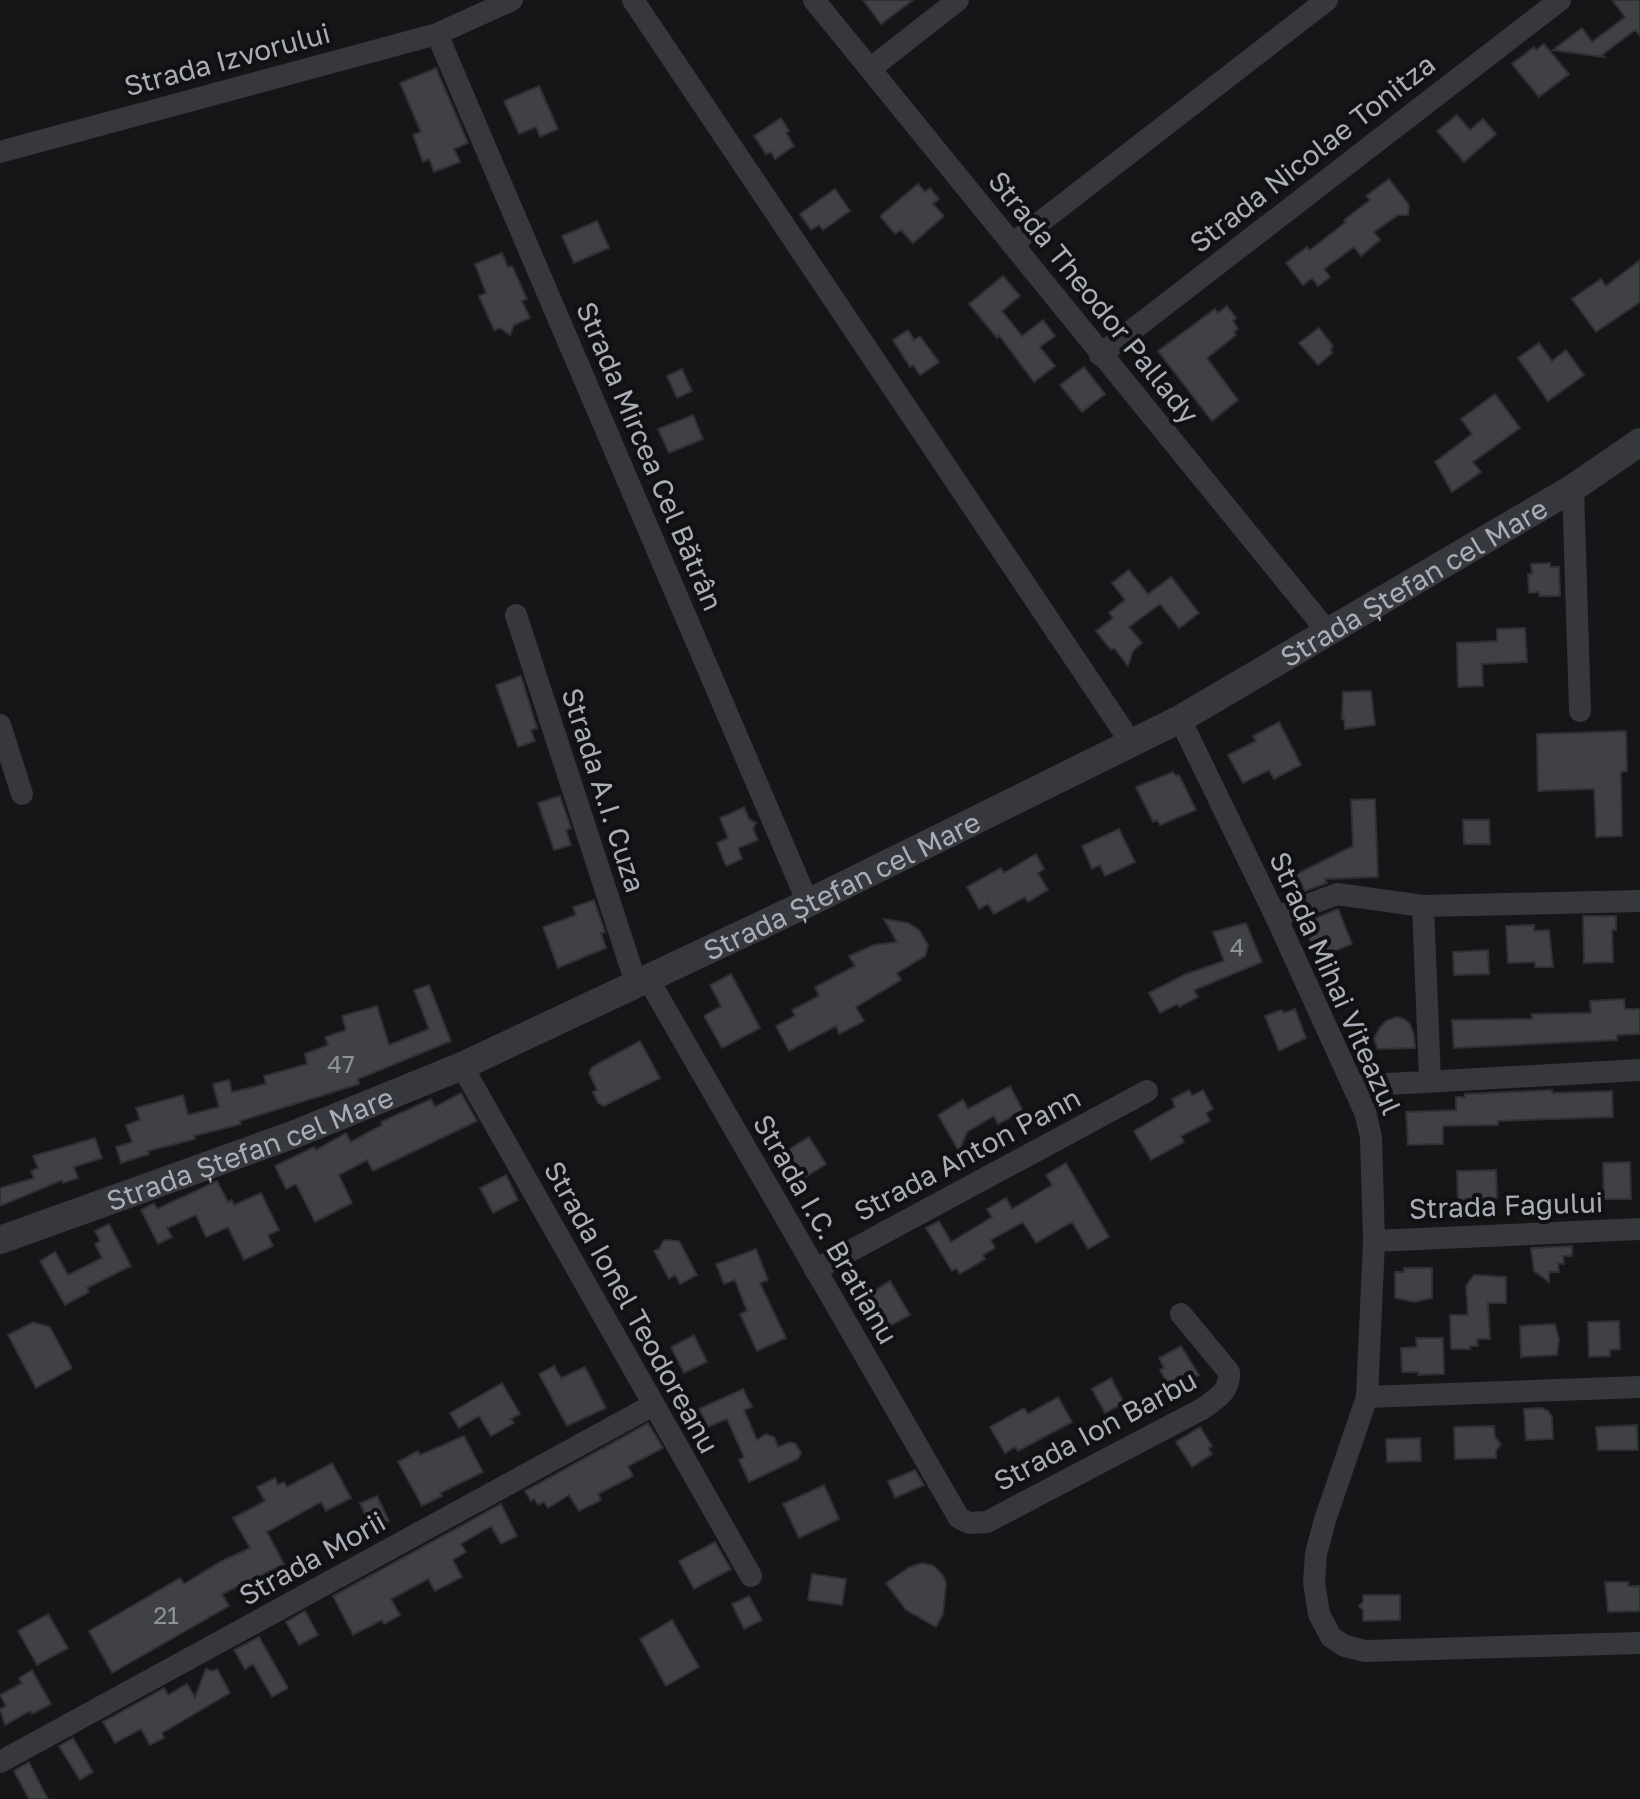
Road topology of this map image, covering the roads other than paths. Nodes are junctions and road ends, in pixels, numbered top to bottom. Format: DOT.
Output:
graph roads {
  1 [pos="512,0"];
  2 [pos="633,0"];
  3 [pos="814,0"];
  4 [pos="958,0"];
  5 [pos="1327,0"];
  6 [pos="1560,0"];
  7 [pos="437,34"];
  8 [pos="870,69"];
  9 [pos="0,152"];
  10 [pos="1012,244"];
  11 [pos="1100,355"];
  12 [pos="1640,442"];
  13 [pos="1573,488"];
  14 [pos="516,615"];
  15 [pos="1327,631"];
  16 [pos="1580,711"];
  17 [pos="1180,719"];
  18 [pos="0,725"];
  19 [pos="1132,744"];
  20 [pos="22,794"];
  21 [pos="1640,901"];
  22 [pos="808,903"];
  23 [pos="1423,906"];
  24 [pos="1276,917"];
  25 [pos="642,981"];
  26 [pos="462,1066"];
  27 [pos="1640,1070"];
  28 [pos="1430,1080"];
  29 [pos="1353,1086"];
  30 [pos="1147,1091"];
  31 [pos="1640,1229"];
  32 [pos="0,1240"];
  33 [pos="1374,1241"];
  34 [pos="815,1270"];
  35 [pos="1181,1314"];
  36 [pos="1640,1387"];
  37 [pos="1367,1397"];
  38 [pos="653,1405"];
  39 [pos="951,1509"];
  40 [pos="751,1576"];
  41 [pos="1640,1643"];
  42 [pos="0,1762"];
  1 -- 7 [label="street, Strada Izvorului"];
  2 -- 19 [label="street"];
  3 -- 8 [label="street, Strada Theodor Pallady"];
  4 -- 8 [label="street"];
  5 -- 10 [label="street"];
  6 -- 11 [label="street, Strada Nicolae Tonitza"];
  7 -- 9 [label="street, Strada Izvorului"];
  7 -- 22 [label="street, Strada Mircea Cel Bătrân"];
  8 -- 10 [label="street, Strada Theodor Pallady"];
  10 -- 11 [label="street, Strada Theodor Pallady"];
  11 -- 15 [label="street, Strada Theodor Pallady"];
  12 -- 13 [label="street, Strada Ștefan cel Mare"];
  13 -- 15 [label="street, Strada Ștefan cel Mare"];
  13 -- 16 [label="street"];
  14 -- 25 [label="street, Strada A.I. Cuza"];
  15 -- 17 [label="street, Strada Ștefan cel Mare"];
  17 -- 19 [label="street, Strada Ștefan cel Mare"];
  17 -- 24 [label="street, Strada Mihai Viteazul"];
  18 -- 20 [label="street"];
  19 -- 22 [label="street, Strada Ștefan cel Mare"];
  21 -- 23 [label="street"];
  22 -- 25 [label="street, Strada Ștefan cel Mare"];
  23 -- 24 [label="street"];
  23 -- 28 [label="street"];
  24 -- 29 [label="street, Strada Mihai Viteazul"];
  25 -- 26 [label="street, Strada Ștefan cel Mare"];
  25 -- 34 [label="street, Strada I.C. Bratianu"];
  26 -- 32 [label="street, Strada Ștefan cel Mare"];
  26 -- 38 [label="street, Strada Ionel Teodoreanu"];
  27 -- 28 [label="street"];
  28 -- 29 [label="street"];
  29 -- 33 [label="street, Strada Mihai Viteazul"];
  30 -- 34 [label="street, Strada Anton Pann"];
  31 -- 33 [label="street, Strada Fagului"];
  33 -- 37 [label="street, Strada Mihai Viteazul"];
  34 -- 39 [label="street, Strada I.C. Bratianu"];
  35 -- 39 [label="street, Strada Ion Barbu"];
  36 -- 37 [label="street"];
  37 -- 41 [label="street, Strada Mihai Viteazul"];
  38 -- 40 [label="street, Strada Ionel Teodoreanu"];
  38 -- 42 [label="street, Strada Morii"];
}
